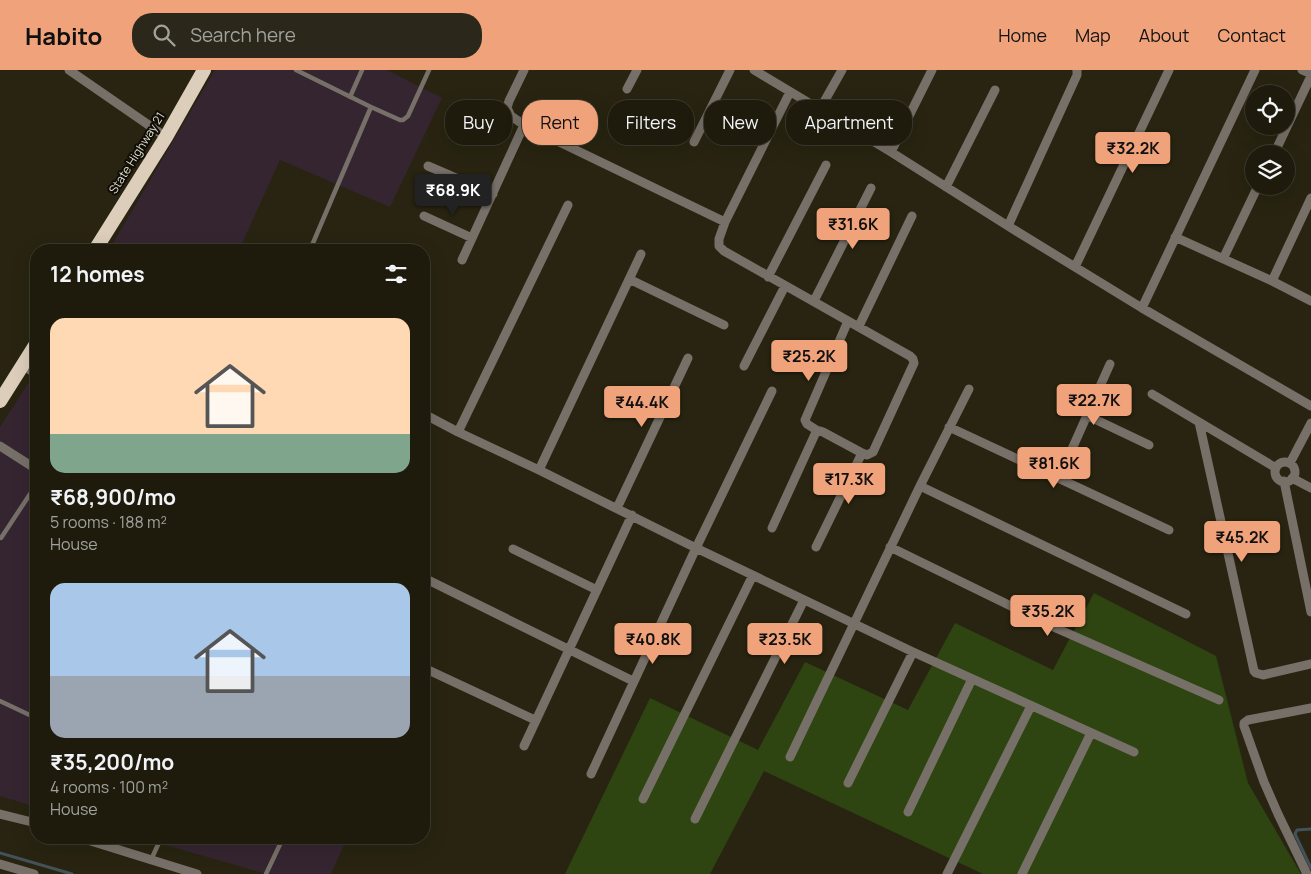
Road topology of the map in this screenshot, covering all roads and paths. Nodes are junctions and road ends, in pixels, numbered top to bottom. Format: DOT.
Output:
graph roads {
  1 [pos="69,70"];
  2 [pos="204,70"];
  3 [pos="296,70"];
  4 [pos="362,70"];
  5 [pos="429,70"];
  6 [pos="524,70"];
  7 [pos="637,70"];
  8 [pos="730,70"];
  9 [pos="755,70"];
  10 [pos="842,70"];
  11 [pos="932,70"];
  12 [pos="1077,70"];
  13 [pos="1169,70"];
  14 [pos="1255,70"];
  15 [pos="1302,70"];
  16 [pos="1311,75"];
  17 [pos="627,89"];
  18 [pos="995,90"];
  19 [pos="790,92"];
  20 [pos="350,97"];
  21 [pos="803,100"];
  22 [pos="826,100"];
  23 [pos="371,107"];
  24 [pos="522,124"];
  25 [pos="522,129"];
  26 [pos="166,137"];
  27 [pos="694,142"];
  28 [pos="565,145"];
  29 [pos="879,145"];
  30 [pos="1278,145"];
  31 [pos="891,152"];
  32 [pos="428,166"];
  33 [pos="826,166"];
  34 [pos="946,186"];
  35 [pos="871,188"];
  36 [pos="493,194"];
  37 [pos="1254,195"];
  38 [pos="1311,198"];
  39 [pos="568,205"];
  40 [pos="424,216"];
  41 [pos="912,216"];
  42 [pos="725,222"];
  43 [pos="1008,226"];
  44 [pos="1175,237"];
  45 [pos="472,238"];
  46 [pos="99,244"];
  47 [pos="313,244"];
  48 [pos="641,254"];
  49 [pos="1223,259"];
  50 [pos="462,260"];
  51 [pos="1075,267"];
  52 [pos="768,277"];
  53 [pos="629,279"];
  54 [pos="1272,281"];
  55 [pos="785,286"];
  56 [pos="814,301"];
  57 [pos="1311,301"];
  58 [pos="1142,308"];
  59 [pos="848,321"];
  60 [pos="724,324"];
  61 [pos="859,326"];
  62 [pos="30,354"];
  63 [pos="688,358"];
  64 [pos="1110,364"];
  65 [pos="744,366"];
  66 [pos="22,367"];
  67 [pos="30,373"];
  68 [pos="968,389"];
  69 [pos="772,391"];
  70 [pos="1152,394"];
  71 [pos="0,401"];
  72 [pos="1311,406"];
  73 [pos="1086,415"];
  74 [pos="430,417"];
  75 [pos="1199,422"];
  76 [pos="1311,423"];
  77 [pos="949,427"];
  78 [pos="818,431"];
  79 [pos="458,432"];
  80 [pos="1149,445"];
  81 [pos="0,446"];
  82 [pos="862,453"];
  83 [pos="1290,463"];
  84 [pos="30,465"];
  85 [pos="1276,468"];
  86 [pos="539,470"];
  87 [pos="1058,478"];
  88 [pos="1288,480"];
  89 [pos="920,486"];
  90 [pos="1311,488"];
  91 [pos="30,494"];
  92 [pos="617,508"];
  93 [pos="632,515"];
  94 [pos="772,528"];
  95 [pos="1169,530"];
  96 [pos="1,538"];
  97 [pos="816,547"];
  98 [pos="890,547"];
  99 [pos="696,548"];
  100 [pos="513,549"];
  101 [pos="753,574"];
  102 [pos="430,581"];
  103 [pos="597,590"];
  104 [pos="804,600"];
  105 [pos="1311,612"];
  106 [pos="1186,614"];
  107 [pos="853,624"];
  108 [pos="570,651"];
  109 [pos="913,652"];
  110 [pos="1311,664"];
  111 [pos="430,671"];
  112 [pos="972,679"];
  113 [pos="633,681"];
  114 [pos="1219,700"];
  115 [pos="0,701"];
  116 [pos="1031,706"];
  117 [pos="1311,708"];
  118 [pos="30,715"];
  119 [pos="535,720"];
  120 [pos="1092,733"];
  121 [pos="524,746"];
  122 [pos="1134,752"];
  123 [pos="790,757"];
  124 [pos="590,774"];
  125 [pos="848,783"];
  126 [pos="643,799"];
  127 [pos="908,812"];
  128 [pos="0,814"];
  129 [pos="695,819"];
  130 [pos="30,822"];
  131 [pos="100,844"];
  132 [pos="158,844"];
  133 [pos="280,844"];
  134 [pos="151,860"];
  135 [pos="0,864"];
  136 [pos="34,874"];
  137 [pos="197,874"];
  138 [pos="266,874"];
  139 [pos="947,874"];
  140 [pos="1022,874"];
  141 [pos="1307,874"];
  1 -- 26 [label="street"];
  2 -- 26 [label="highway, State Highway 21"];
  3 -- 20 [label="lane"];
  4 -- 20 [label="lane"];
  5 -- 23 [label="lane"];
  6 -- 24 [label="street"];
  7 -- 17 [label="street"];
  8 -- 27 [label="street"];
  9 -- 19 [label="street"];
  10 -- 22 [label="street"];
  11 -- 31 [label="street"];
  12 -- 43 [label="street"];
  13 -- 51 [label="street"];
  14 -- 44 [label="street"];
  15 -- 16 [label="street"];
  16 -- 30 [label="street"];
  18 -- 34 [label="street"];
  19 -- 21 [label="street"];
  19 -- 42 [label="street"];
  20 -- 23 [label="lane"];
  23 -- 47 [label="lane"];
  25 -- 36 [label="street"];
  26 -- 46 [label="highway, State Highway 21"];
  28 -- 42 [label="street"];
  29 -- 31 [label="street"];
  31 -- 34 [label="street"];
  32 -- 36 [label="street"];
  33 -- 52 [label="street"];
  34 -- 43 [label="street"];
  35 -- 56 [label="street"];
  36 -- 45 [label="street"];
  37 -- 49 [label="street"];
  38 -- 54 [label="street"];
  39 -- 79 [label="street"];
  40 -- 45 [label="street"];
  41 -- 61 [label="street"];
  42 -- 52 [label="street"];
  43 -- 51 [label="street"];
  44 -- 49 [label="street"];
  44 -- 58 [label="street"];
  45 -- 50 [label="street"];
  48 -- 53 [label="street"];
  49 -- 54 [label="street"];
  51 -- 58 [label="street"];
  52 -- 55 [label="street"];
  53 -- 60 [label="street"];
  53 -- 86 [label="street"];
  54 -- 57 [label="street"];
  55 -- 56 [label="street"];
  55 -- 65 [label="street"];
  56 -- 59 [label="street"];
  58 -- 72 [label="street"];
  59 -- 61 [label="street"];
  59 -- 78 [label="street"];
  61 -- 82 [label="street"];
  62 -- 66 [label="highway"];
  63 -- 92 [label="street"];
  64 -- 73 [label="street"];
  66 -- 67 [label="lane"];
  66 -- 71 [label="highway"];
  68 -- 77 [label="street"];
  69 -- 99 [label="street"];
  70 -- 75 [label="street"];
  73 -- 80 [label="street"];
  73 -- 87 [label="street"];
  74 -- 79 [label="street"];
  75 -- 85 [label="street"];
  75 -- 110 [label="street"];
  76 -- 83 [label="street"];
  77 -- 87 [label="street"];
  77 -- 89 [label="street"];
  78 -- 82 [label="street"];
  78 -- 94 [label="street"];
  79 -- 86 [label="street"];
  81 -- 84 [label="street"];
  82 -- 97 [label="street"];
  83 -- 85 [label="street"];
  83 -- 88 [label="street"];
  85 -- 88 [label="street"];
  86 -- 92 [label="street"];
  87 -- 95 [label="street"];
  88 -- 90 [label="street"];
  88 -- 105 [label="street"];
  89 -- 98 [label="street"];
  89 -- 106 [label="street"];
  91 -- 96 [label="lane"];
  92 -- 93 [label="street"];
  93 -- 99 [label="street"];
  93 -- 103 [label="street"];
  98 -- 107 [label="street"];
  98 -- 114 [label="street"];
  99 -- 101 [label="street"];
  99 -- 113 [label="street"];
  100 -- 103 [label="street"];
  101 -- 104 [label="street"];
  101 -- 126 [label="street"];
  102 -- 108 [label="street"];
  103 -- 108 [label="street"];
  104 -- 107 [label="street"];
  104 -- 129 [label="street"];
  107 -- 109 [label="street"];
  107 -- 123 [label="street"];
  108 -- 113 [label="street"];
  108 -- 119 [label="street"];
  109 -- 112 [label="street"];
  109 -- 125 [label="street"];
  111 -- 119 [label="street"];
  112 -- 116 [label="street"];
  112 -- 127 [label="street"];
  113 -- 124 [label="street"];
  115 -- 118 [label="lane"];
  116 -- 120 [label="street"];
  116 -- 139 [label="street"];
  117 -- 141 [label="street"];
  119 -- 121 [label="street"];
  120 -- 122 [label="street"];
  120 -- 140 [label="street"];
  128 -- 130 [label="street"];
  131 -- 134 [label="street"];
  132 -- 134 [label="lane"];
  133 -- 138 [label="lane"];
  134 -- 137 [label="street"];
  135 -- 136 [label="street"];
}
